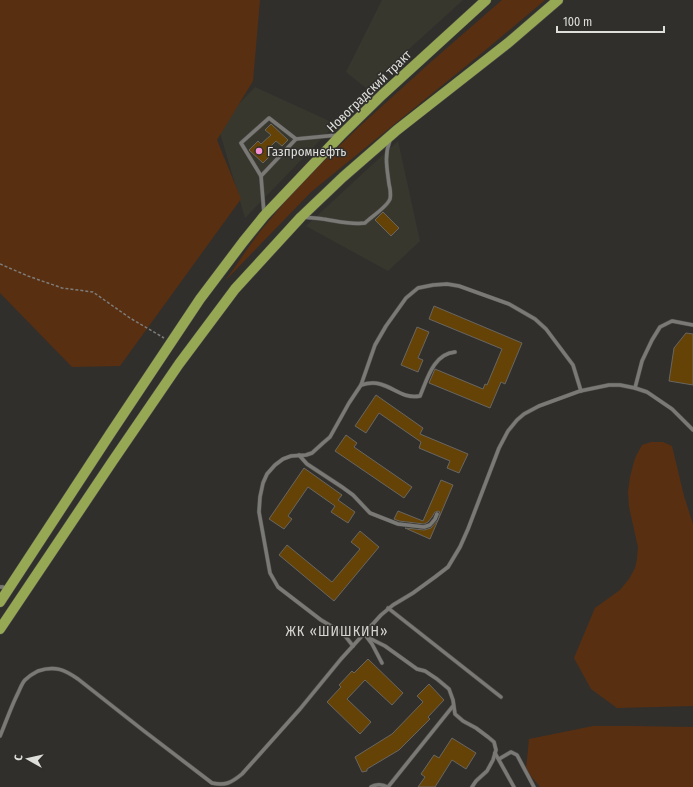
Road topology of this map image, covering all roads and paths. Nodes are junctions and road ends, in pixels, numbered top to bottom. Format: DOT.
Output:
graph roads {
  1 [pos="486,0"];
  2 [pos="558,0"];
  3 [pos="397,130"];
  4 [pos="341,135"];
  5 [pos="296,139"];
  6 [pos="261,176"];
  7 [pos="264,216"];
  8 [pos="301,217"];
  9 [pos="0,264"];
  10 [pos="693,324"];
  11 [pos="171,343"];
  12 [pos="455,352"];
  13 [pos="361,385"];
  14 [pos="635,388"];
  15 [pos="581,391"];
  16 [pos="693,430"];
  17 [pos="299,456"];
  18 [pos="437,514"];
  19 [pos="4,589"];
  20 [pos="0,602"];
  21 [pos="14,608"];
  22 [pos="388,608"];
  23 [pos="0,629"];
  24 [pos="364,634"];
  25 [pos="353,646"];
  26 [pos="382,663"];
  27 [pos="501,698"];
  28 [pos="453,706"];
  29 [pos="0,736"];
  30 [pos="495,753"];
  31 [pos="499,759"];
  32 [pos="219,786"];
  33 [pos="371,787"];
  34 [pos="388,787"];
  35 [pos="472,787"];
  36 [pos="514,787"];
  37 [pos="534,787"];
  1 -- 4 [label="main road, Новоградский тракт"];
  2 -- 3 [label="main road"];
  3 -- 8 [label="main road"];
  3 -- 8 [label="lane"];
  4 -- 5 [label="lane"];
  4 -- 7 [label="main road, Новоградский тракт"];
  5 -- 6 [label="lane"];
  5 -- 6 [label="lane"];
  6 -- 7 [label="lane"];
  7 -- 11 [label="main road, Новоградский тракт"];
  8 -- 21 [label="main road"];
  9 -- 11 [label="path"];
  10 -- 14 [label="lane"];
  11 -- 19 [label="main road, Новоградский тракт"];
  12 -- 13 [label="lane"];
  13 -- 15 [label="lane"];
  13 -- 17 [label="lane"];
  14 -- 15 [label="lane"];
  14 -- 16 [label="lane"];
  15 -- 22 [label="lane"];
  17 -- 18 [label="lane"];
  17 -- 25 [label="lane"];
  19 -- 20 [label="main road, Новоградский тракт"];
  19 -- 21 [label="main road"];
  21 -- 23 [label="main road"];
  22 -- 24 [label="lane"];
  22 -- 27 [label="lane"];
  24 -- 25 [label="lane"];
  24 -- 26 [label="lane"];
  24 -- 28 [label="lane"];
  25 -- 32 [label="lane"];
  28 -- 30 [label="lane"];
  28 -- 34 [label="lane"];
  29 -- 32 [label="lane"];
  30 -- 31 [label="lane"];
  30 -- 35 [label="lane"];
  31 -- 36 [label="lane"];
  31 -- 37 [label="lane"];
  33 -- 34 [label="lane"];
}
